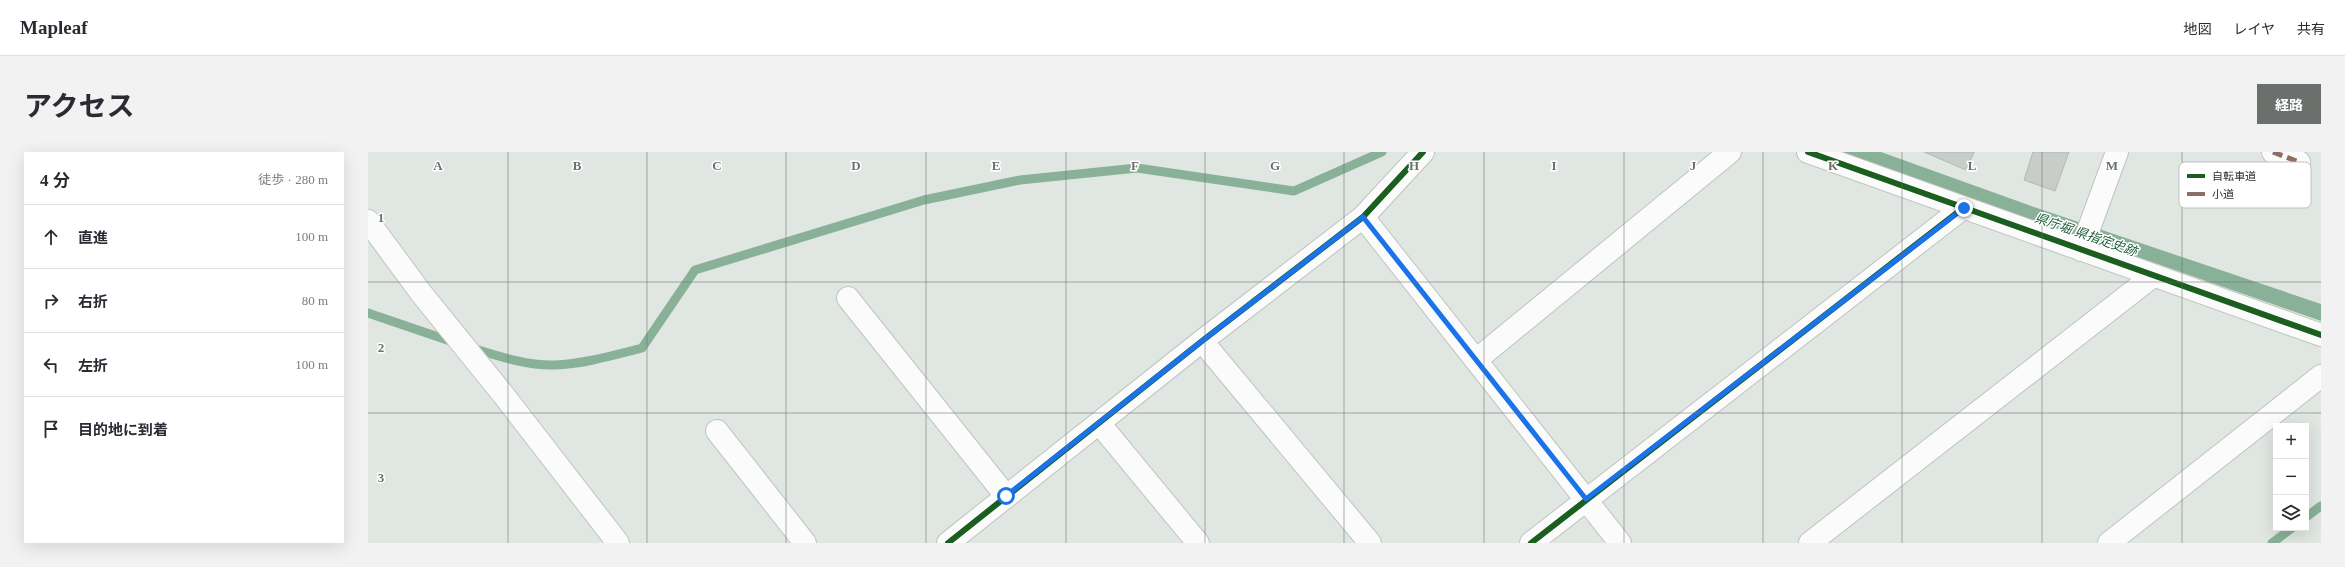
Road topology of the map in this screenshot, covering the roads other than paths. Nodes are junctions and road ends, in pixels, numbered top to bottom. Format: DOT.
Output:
graph roads {
  1 [pos="1423,152"];
  2 [pos="1730,152"];
  3 [pos="1808,152"];
  4 [pos="2117,152"];
  5 [pos="2273,152"];
  6 [pos="2299,162"];
  7 [pos="1964,208"];
  8 [pos="1363,217"];
  9 [pos="368,221"];
  10 [pos="2081,250"];
  11 [pos="2153,276"];
  12 [pos="848,298"];
  13 [pos="2321,335"];
  14 [pos="1202,341"];
  15 [pos="1476,360"];
  16 [pos="2321,376"];
  17 [pos="1099,423"];
  18 [pos="717,431"];
  19 [pos="1006,496"];
  20 [pos="1586,499"];
  21 [pos="618,543"];
  22 [pos="805,543"];
  23 [pos="948,543"];
  24 [pos="1198,543"];
  25 [pos="1370,543"];
  26 [pos="1531,543"];
  27 [pos="1620,543"];
  28 [pos="1810,543"];
  29 [pos="2109,543"];
  1 -- 8 [label="street"];
  2 -- 15 [label="street"];
  3 -- 7 [label="street"];
  4 -- 10 [label="street"];
  5 -- 6 [label="street"];
  7 -- 10 [label="street"];
  7 -- 20 [label="street"];
  8 -- 14 [label="street"];
  8 -- 15 [label="street"];
  9 -- 21 [label="street"];
  10 -- 11 [label="street"];
  11 -- 13 [label="street"];
  11 -- 28 [label="street"];
  12 -- 19 [label="street"];
  14 -- 17 [label="street"];
  14 -- 25 [label="street"];
  15 -- 20 [label="street"];
  16 -- 29 [label="street"];
  17 -- 19 [label="street"];
  17 -- 24 [label="street"];
  18 -- 22 [label="street"];
  19 -- 23 [label="street"];
  20 -- 26 [label="street"];
  20 -- 27 [label="street"];
}
